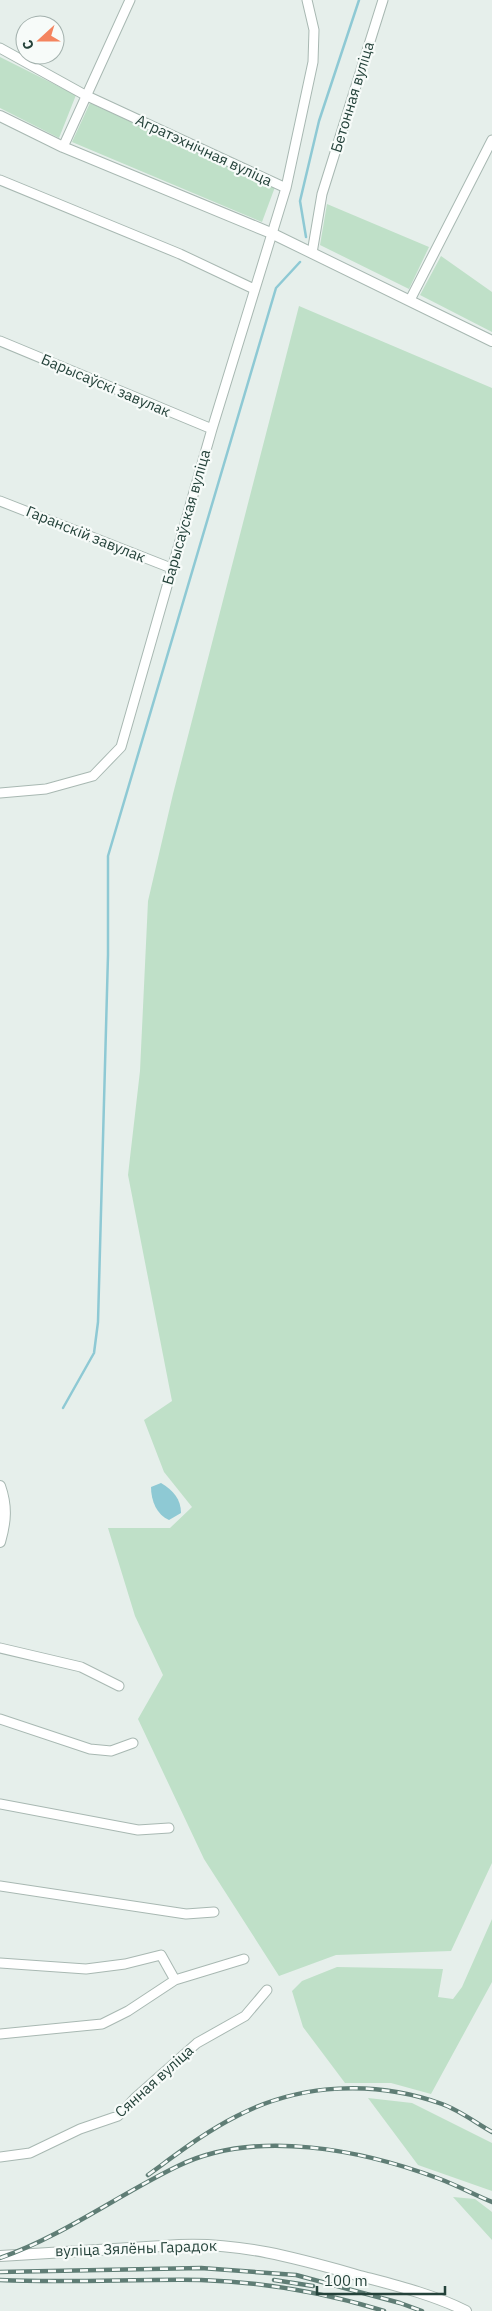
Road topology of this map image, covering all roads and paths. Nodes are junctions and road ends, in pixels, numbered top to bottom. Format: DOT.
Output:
graph roads {
  1 [pos="130,0"];
  2 [pos="307,0"];
  3 [pos="382,0"];
  4 [pos="0,48"];
  5 [pos="85,95"];
  6 [pos="0,116"];
  7 [pos="492,140"];
  8 [pos="63,147"];
  9 [pos="0,180"];
  10 [pos="286,188"];
  11 [pos="271,233"];
  12 [pos="312,253"];
  13 [pos="254,289"];
  14 [pos="410,300"];
  15 [pos="0,340"];
  16 [pos="492,340"];
  17 [pos="212,429"];
  18 [pos="0,501"];
  19 [pos="171,568"];
  20 [pos="0,793"];
  21 [pos="0,1486"];
  22 [pos="0,1542"];
  23 [pos="0,1648"];
  24 [pos="119,1686"];
  25 [pos="0,1719"];
  26 [pos="133,1743"];
  27 [pos="0,1804"];
  28 [pos="169,1828"];
  29 [pos="0,1886"];
  30 [pos="214,1912"];
  31 [pos="244,1959"];
  32 [pos="0,1963"];
  33 [pos="175,1980"];
  34 [pos="267,1990"];
  35 [pos="0,2034"];
  36 [pos="0,2157"];
  37 [pos="3,2256"];
  38 [pos="466,2311"];
  1 -- 5 [label="street"];
  2 -- 10 [label="street, Агратэхнічная вуліца"];
  3 -- 12 [label="street, Бетонная вуліца"];
  4 -- 5 [label="street, Агратэхнічная вуліца"];
  5 -- 8 [label="street"];
  5 -- 10 [label="street, Агратэхнічная вуліца"];
  6 -- 8 [label="street"];
  7 -- 14 [label="street"];
  8 -- 11 [label="street"];
  9 -- 13 [label="street"];
  10 -- 11 [label="street, Барысаўская вуліца"];
  11 -- 12 [label="street"];
  11 -- 13 [label="street, Барысаўская вуліца"];
  12 -- 14 [label="street"];
  13 -- 17 [label="street, Барысаўская вуліца"];
  14 -- 16 [label="street"];
  15 -- 17 [label="street, Барысаўскі завулак"];
  17 -- 19 [label="street, Барысаўская вуліца"];
  18 -- 19 [label="street, Гаранскій завулак"];
  19 -- 20 [label="street, Барысаўская вуліца"];
  21 -- 22 [label="street"];
  23 -- 24 [label="street"];
  25 -- 26 [label="street"];
  27 -- 28 [label="street"];
  29 -- 30 [label="street"];
  31 -- 33 [label="street"];
  32 -- 33 [label="street"];
  33 -- 35 [label="street"];
  34 -- 36 [label="street, Сянная вуліца"];
  37 -- 38 [label="street, вуліца Зялёны Гарадок"];
}
